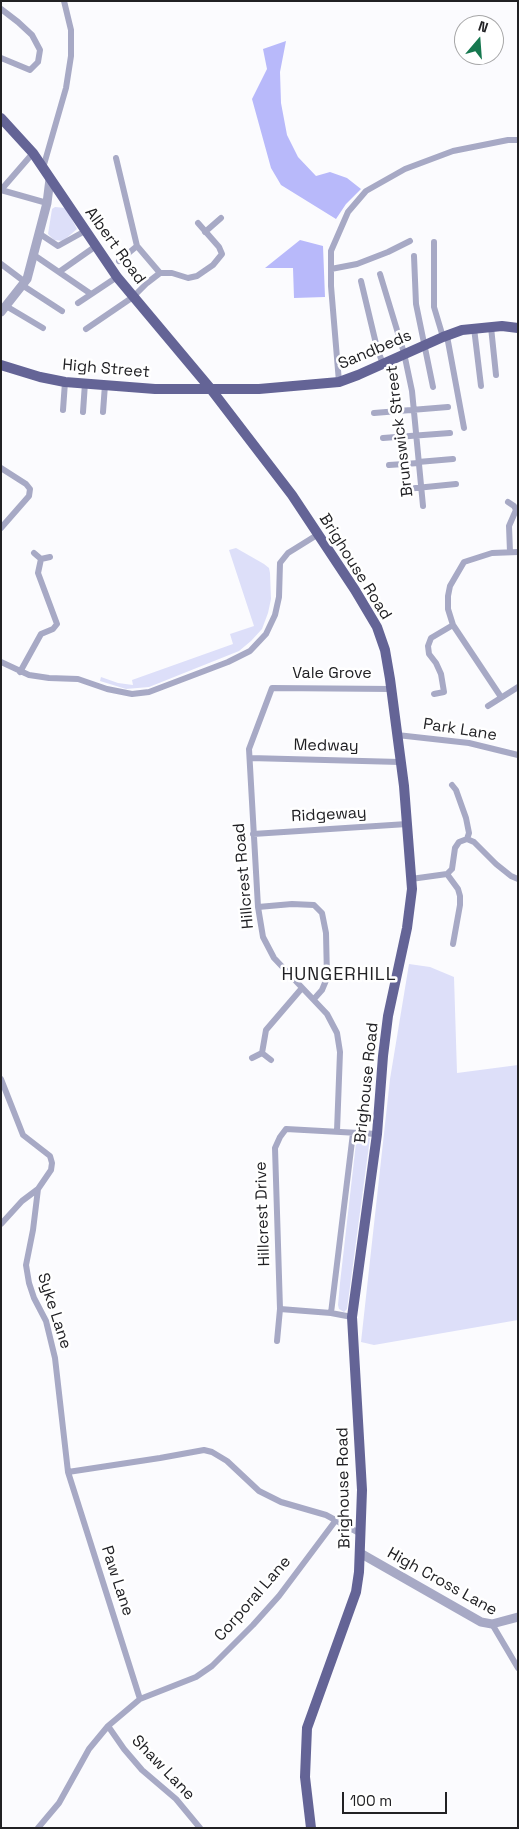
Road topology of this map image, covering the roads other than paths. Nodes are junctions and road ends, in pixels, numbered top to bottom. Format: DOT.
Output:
graph roads {
  1 [pos="64,1"];
  2 [pos="1,9"];
  3 [pos="1,58"];
  4 [pos="1,118"];
  5 [pos="518,140"];
  6 [pos="33,152"];
  7 [pos="116,158"];
  8 [pos="43,168"];
  9 [pos="50,179"];
  10 [pos="1,190"];
  11 [pos="47,203"];
  12 [pos="221,218"];
  13 [pos="198,223"];
  14 [pos="85,231"];
  15 [pos="205,232"];
  16 [pos="40,234"];
  17 [pos="410,241"];
  18 [pos="434,242"];
  19 [pos="96,246"];
  20 [pos="137,246"];
  21 [pos="34,255"];
  22 [pos="414,256"];
  23 [pos="119,261"];
  24 [pos="1,264"];
  25 [pos="331,269"];
  26 [pos="59,272"];
  27 [pos="160,273"];
  28 [pos="380,274"];
  29 [pos="117,277"];
  30 [pos="361,281"];
  31 [pos="23,284"];
  32 [pos="91,294"];
  33 [pos="133,296"];
  34 [pos="78,303"];
  35 [pos="3,309"];
  36 [pos="62,310"];
  37 [pos="491,327"];
  38 [pos="43,328"];
  39 [pos="474,328"];
  40 [pos="518,328"];
  41 [pos="86,329"];
  42 [pos="445,336"];
  43 [pos="425,346"];
  44 [pos="404,353"];
  45 [pos="383,364"];
  46 [pos="1,366"];
  47 [pos="496,375"];
  48 [pos="65,382"];
  49 [pos="339,382"];
  50 [pos="85,383"];
  51 [pos="105,385"];
  52 [pos="481,386"];
  53 [pos="433,387"];
  54 [pos="210,388"];
  55 [pos="448,407"];
  56 [pos="63,410"];
  57 [pos="414,410"];
  58 [pos="83,412"];
  59 [pos="104,412"];
  60 [pos="374,413"];
  61 [pos="464,428"];
  62 [pos="450,433"];
  63 [pos="416,436"];
  64 [pos="383,438"];
  65 [pos="454,459"];
  66 [pos="419,462"];
  67 [pos="389,465"];
  68 [pos="1,468"];
  69 [pos="456,484"];
  70 [pos="421,488"];
  71 [pos="406,489"];
  72 [pos="508,502"];
  73 [pos="423,506"];
  74 [pos="1,528"];
  75 [pos="317,535"];
  76 [pos="510,552"];
  77 [pos="518,552"];
  78 [pos="34,553"];
  79 [pos="50,557"];
  80 [pos="41,559"];
  81 [pos="453,625"];
  82 [pos="1,662"];
  83 [pos="20,672"];
  84 [pos="518,687"];
  85 [pos="272,688"];
  86 [pos="392,688"];
  87 [pos="434,694"];
  88 [pos="501,697"];
  89 [pos="488,706"];
  90 [pos="397,735"];
  91 [pos="518,754"];
  92 [pos="250,758"];
  93 [pos="400,762"];
  94 [pos="457,788"];
  95 [pos="407,824"];
  96 [pos="253,834"];
  97 [pos="467,839"];
  98 [pos="447,874"];
  99 [pos="411,879"];
  100 [pos="518,879"];
  101 [pos="258,907"];
  102 [pos="453,944"];
  103 [pos="302,988"];
  104 [pos="314,999"];
  105 [pos="262,1053"];
  106 [pos="252,1058"];
  107 [pos="271,1060"];
  108 [pos="1,1079"];
  109 [pos="337,1130"];
  110 [pos="353,1133"];
  111 [pos="377,1134"];
  112 [pos="38,1189"];
  113 [pos="1,1224"];
  114 [pos="280,1309"];
  115 [pos="331,1313"];
  116 [pos="352,1317"];
  117 [pos="277,1341"];
  118 [pos="68,1472"];
  119 [pos="336,1520"];
  120 [pos="361,1534"];
  121 [pos="360,1553"];
  122 [pos="518,1617"];
  123 [pos="492,1624"];
  124 [pos="518,1668"];
  125 [pos="140,1699"];
  126 [pos="108,1726"];
  127 [pos="38,1828"];
  128 [pos="200,1828"];
  129 [pos="311,1828"];
  1 -- 8 [label="street"];
  2 -- 3 [label="street"];
  4 -- 6 [label="main road, Albert Road"];
  5 -- 25 [label="street"];
  6 -- 8 [label="main road, Albert Road"];
  6 -- 10 [label="street"];
  7 -- 20 [label="street"];
  8 -- 9 [label="main road, Albert Road"];
  9 -- 11 [label="street"];
  9 -- 14 [label="main road, Albert Road"];
  10 -- 11 [label="street"];
  11 -- 16 [label="street"];
  12 -- 15 [label="street"];
  13 -- 15 [label="street"];
  14 -- 16 [label="street"];
  14 -- 19 [label="main road, Albert Road"];
  15 -- 27 [label="street"];
  16 -- 21 [label="street"];
  17 -- 25 [label="street"];
  18 -- 42 [label="street"];
  19 -- 26 [label="street"];
  19 -- 29 [label="main road, Albert Road"];
  20 -- 23 [label="street"];
  20 -- 27 [label="street"];
  21 -- 26 [label="street"];
  21 -- 31 [label="street"];
  22 -- 43 [label="street"];
  24 -- 31 [label="street"];
  25 -- 49 [label="street"];
  26 -- 32 [label="street"];
  27 -- 33 [label="street"];
  28 -- 44 [label="street, Brunswick Street"];
  29 -- 32 [label="street"];
  29 -- 33 [label="main road, Albert Road"];
  30 -- 45 [label="street"];
  31 -- 35 [label="street"];
  31 -- 36 [label="street"];
  32 -- 34 [label="street"];
  33 -- 41 [label="street"];
  33 -- 54 [label="main road, Albert Road"];
  35 -- 38 [label="street"];
  37 -- 39 [label="main road, Sandbeds"];
  37 -- 40 [label="main road, Sandbeds"];
  37 -- 47 [label="street"];
  39 -- 42 [label="main road, Sandbeds"];
  39 -- 52 [label="street"];
  42 -- 43 [label="main road, Sandbeds"];
  42 -- 61 [label="street"];
  43 -- 44 [label="main road, Sandbeds"];
  43 -- 53 [label="street"];
  44 -- 45 [label="main road, Sandbeds"];
  44 -- 57 [label="street, Brunswick Street"];
  45 -- 49 [label="main road, Sandbeds"];
  46 -- 48 [label="main road, High Street"];
  48 -- 50 [label="main road, High Street"];
  48 -- 56 [label="street"];
  49 -- 54 [label="main road, Sandbeds"];
  50 -- 51 [label="main road, High Street"];
  50 -- 58 [label="street"];
  51 -- 54 [label="main road, High Street"];
  51 -- 59 [label="street"];
  54 -- 75 [label="main road, Brighouse Road"];
  55 -- 57 [label="street"];
  57 -- 60 [label="street"];
  57 -- 63 [label="street, Brunswick Street"];
  62 -- 63 [label="street"];
  63 -- 64 [label="street"];
  63 -- 66 [label="street, Brunswick Street"];
  65 -- 66 [label="street"];
  66 -- 67 [label="street"];
  66 -- 70 [label="street, Brunswick Street"];
  68 -- 74 [label="street"];
  69 -- 70 [label="street"];
  70 -- 71 [label="street"];
  70 -- 73 [label="street, Brunswick Street"];
  72 -- 76 [label="street"];
  75 -- 83 [label="street"];
  75 -- 86 [label="main road, Brighouse Road"];
  76 -- 77 [label="street"];
  76 -- 81 [label="street"];
  78 -- 80 [label="street"];
  79 -- 80 [label="street"];
  80 -- 83 [label="street"];
  81 -- 87 [label="street"];
  81 -- 88 [label="street"];
  82 -- 83 [label="street"];
  84 -- 88 [label="street"];
  85 -- 86 [label="street, Vale Grove"];
  85 -- 92 [label="street, Hillcrest Road"];
  86 -- 90 [label="main road, Brighouse Road"];
  88 -- 89 [label="street"];
  90 -- 91 [label="street, Park Lane"];
  90 -- 93 [label="main road, Brighouse Road"];
  92 -- 93 [label="street, Medway"];
  92 -- 96 [label="street, Hillcrest Road"];
  93 -- 95 [label="main road, Brighouse Road"];
  94 -- 97 [label="street"];
  95 -- 96 [label="street, Ridgeway"];
  95 -- 99 [label="main road, Brighouse Road"];
  96 -- 101 [label="street, Hillcrest Road"];
  97 -- 98 [label="street"];
  97 -- 100 [label="street"];
  98 -- 99 [label="street"];
  98 -- 102 [label="street"];
  99 -- 111 [label="main road, Brighouse Road"];
  101 -- 103 [label="street, Hillcrest Road"];
  101 -- 104 [label="street"];
  103 -- 104 [label="street, Hillcrest Road"];
  103 -- 105 [label="street"];
  104 -- 109 [label="street, Hillcrest Road"];
  105 -- 106 [label="street"];
  105 -- 107 [label="street"];
  108 -- 112 [label="street"];
  109 -- 110 [label="street, Hillcrest Drive"];
  109 -- 114 [label="street, Hillcrest Drive"];
  110 -- 111 [label="street, Hillcrest Drive"];
  110 -- 115 [label="street"];
  111 -- 116 [label="main road, Brighouse Road"];
  112 -- 113 [label="street"];
  112 -- 118 [label="street, Syke Lane"];
  114 -- 115 [label="street"];
  114 -- 117 [label="street, Hillcrest Drive"];
  115 -- 116 [label="street"];
  116 -- 120 [label="main road, Brighouse Road"];
  118 -- 119 [label="street"];
  118 -- 125 [label="street, Paw Lane"];
  119 -- 120 [label="street"];
  119 -- 125 [label="street, Corporal Lane"];
  120 -- 121 [label="main road, Brighouse Road"];
  121 -- 123 [label="street, High Cross Lane"];
  121 -- 129 [label="main road, Brighouse Road"];
  122 -- 123 [label="street"];
  123 -- 124 [label="street, High Cross Lane"];
  125 -- 126 [label="street, Corporal Lane"];
  126 -- 127 [label="street, Corporal Lane"];
  126 -- 128 [label="street, Shaw Lane"];
}
